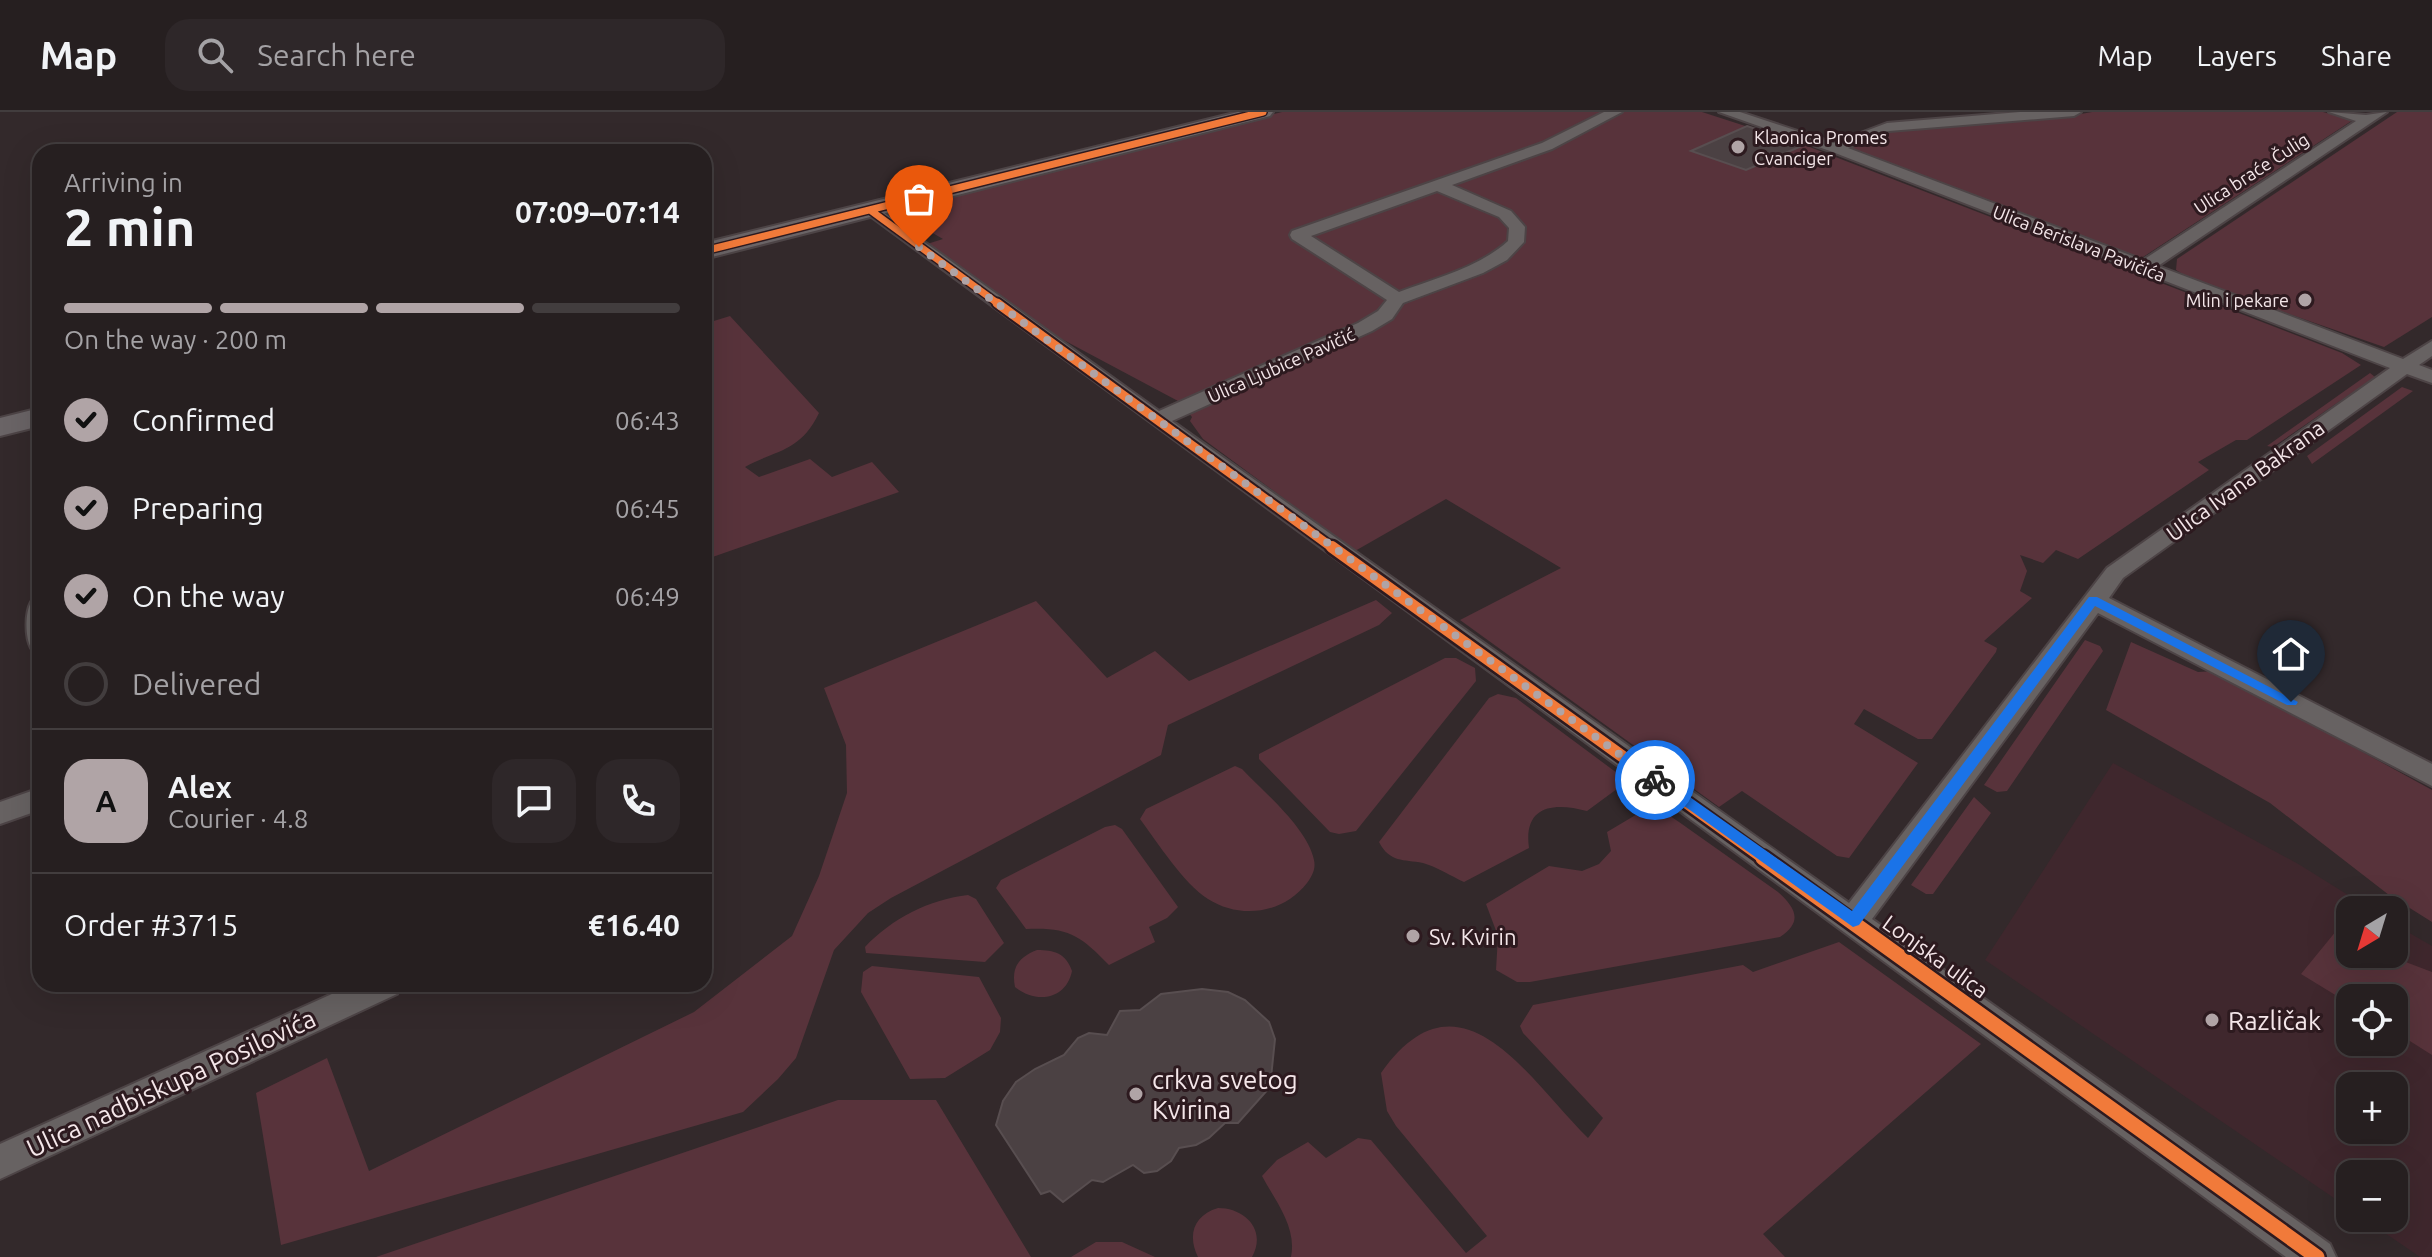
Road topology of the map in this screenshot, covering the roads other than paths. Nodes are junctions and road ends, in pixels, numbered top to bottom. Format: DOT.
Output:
graph roads {
  1 [pos="1263,112"];
  2 [pos="1615,112"];
  3 [pos="1726,112"];
  4 [pos="1888,112"];
  5 [pos="2074,112"];
  6 [pos="2336,112"];
  7 [pos="2374,116"];
  8 [pos="1924,122"];
  9 [pos="1835,148"];
  10 [pos="1437,185"];
  11 [pos="870,210"];
  12 [pos="712,249"];
  13 [pos="2143,268"];
  14 [pos="1397,299"];
  15 [pos="2432,347"];
  16 [pos="2403,367"];
  17 [pos="2432,377"];
  18 [pos="32,419"];
  19 [pos="1157,420"];
  20 [pos="0,427"];
  21 [pos="2093,600"];
  22 [pos="2432,776"];
  23 [pos="32,802"];
  24 [pos="0,813"];
  25 [pos="1853,921"];
  26 [pos="369,992"];
  27 [pos="0,1162"];
  28 [pos="2317,1257"];
  1 -- 11 [label="main road"];
  2 -- 10 [label="street"];
  3 -- 9 [label="street, Ulica Berislava Pavičića"];
  4 -- 8 [label="street"];
  5 -- 8 [label="street"];
  6 -- 7 [label="street"];
  7 -- 13 [label="street, Ulica braće Čulig"];
  8 -- 9 [label="street"];
  9 -- 13 [label="street, Ulica Berislava Pavičića"];
  10 -- 14 [label="street, Ulica Ljubice Pavičić"];
  10 -- 14 [label="street"];
  11 -- 12 [label="main road"];
  11 -- 19 [label="street, Lonjska ulica"];
  13 -- 16 [label="street, Ulica Berislava Pavičića"];
  14 -- 19 [label="street, Ulica Ljubice Pavičić"];
  15 -- 16 [label="street, Ulica Ivana Bakrana"];
  16 -- 17 [label="street, Ulica Berislava Pavičića"];
  16 -- 21 [label="street, Ulica Ivana Bakrana"];
  18 -- 20 [label="main road"];
  19 -- 25 [label="street, Lonjska ulica"];
  21 -- 22 [label="street"];
  21 -- 25 [label="street, Ulica Ivana Bakrana"];
  23 -- 24 [label="street"];
  25 -- 28 [label="street, Lonjska ulica"];
  26 -- 27 [label="street, Ulica nadbiskupa Posilovića"];
}
